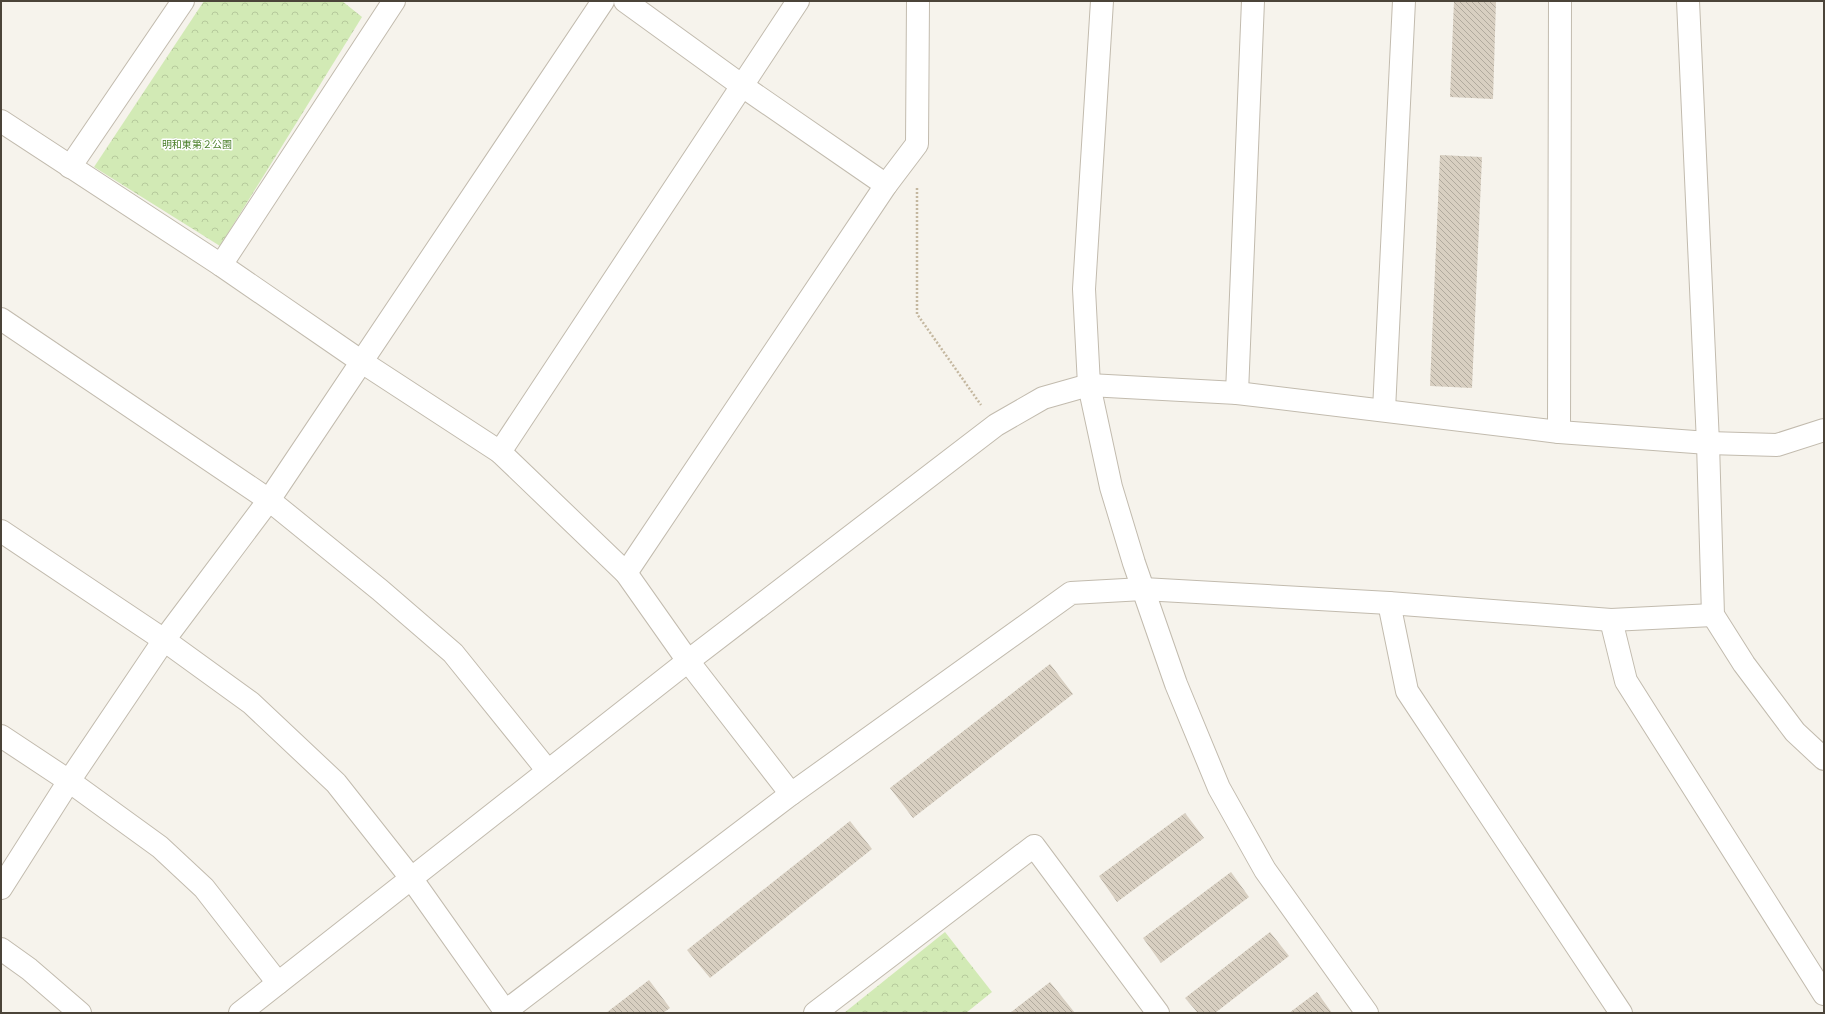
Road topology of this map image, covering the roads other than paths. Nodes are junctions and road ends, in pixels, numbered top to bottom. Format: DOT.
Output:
graph roads {
  1 [pos="183,1"];
  2 [pos="394,1"];
  3 [pos="603,1"];
  4 [pos="625,1"];
  5 [pos="798,1"];
  6 [pos="918,1"];
  7 [pos="1102,1"];
  8 [pos="1253,1"];
  9 [pos="1404,1"];
  10 [pos="1560,1"];
  11 [pos="1688,1"];
  12 [pos="741,85"];
  13 [pos="1,121"];
  14 [pos="70,167"];
  15 [pos="886,185"];
  16 [pos="221,264"];
  17 [pos="1,319"];
  18 [pos="362,362"];
  19 [pos="1089,385"];
  20 [pos="1237,393"];
  21 [pos="1384,410"];
  22 [pos="1824,430"];
  23 [pos="1559,432"];
  24 [pos="1708,443"];
  25 [pos="500,452"];
  26 [pos="269,500"];
  27 [pos="1,531"];
  28 [pos="626,573"];
  29 [pos="1143,589"];
  30 [pos="1390,603"];
  31 [pos="1713,614"];
  32 [pos="1610,620"];
  33 [pos="164,640"];
  34 [pos="688,661"];
  35 [pos="1,736"];
  36 [pos="1824,759"];
  37 [pos="548,771"];
  38 [pos="68,781"];
  39 [pos="790,794"];
  40 [pos="411,878"];
  41 [pos="1,888"];
  42 [pos="1,949"];
  43 [pos="278,983"];
  44 [pos="1824,994"];
  45 [pos="504,1012"];
  46 [pos="80,1013"];
  47 [pos="240,1013"];
  48 [pos="814,1013"];
  49 [pos="1158,1013"];
  50 [pos="1367,1013"];
  51 [pos="1621,1013"];
  1 -- 14 [label="street"];
  2 -- 16 [label="street"];
  3 -- 18 [label="street"];
  4 -- 12 [label="street"];
  5 -- 12 [label="street"];
  6 -- 15 [label="street"];
  7 -- 19 [label="street"];
  8 -- 20 [label="street"];
  9 -- 21 [label="street"];
  10 -- 23 [label="street"];
  11 -- 24 [label="street"];
  12 -- 15 [label="street"];
  12 -- 25 [label="street"];
  13 -- 14 [label="street"];
  14 -- 16 [label="street"];
  15 -- 28 [label="street"];
  16 -- 18 [label="street"];
  17 -- 26 [label="street"];
  18 -- 25 [label="street"];
  18 -- 26 [label="street"];
  19 -- 20 [label="street"];
  19 -- 29 [label="street"];
  19 -- 34 [label="street"];
  20 -- 21 [label="street"];
  21 -- 23 [label="street"];
  22 -- 24 [label="street"];
  23 -- 24 [label="street"];
  24 -- 31 [label="street"];
  25 -- 28 [label="street"];
  26 -- 33 [label="street"];
  26 -- 37 [label="street"];
  27 -- 33 [label="street"];
  28 -- 34 [label="street"];
  29 -- 30 [label="street"];
  29 -- 39 [label="street"];
  29 -- 50 [label="street"];
  30 -- 32 [label="street"];
  30 -- 51 [label="street"];
  31 -- 32 [label="street"];
  31 -- 36 [label="street"];
  32 -- 44 [label="street"];
  33 -- 38 [label="street"];
  33 -- 40 [label="street"];
  34 -- 37 [label="street"];
  34 -- 39 [label="street"];
  35 -- 38 [label="street"];
  37 -- 40 [label="street"];
  38 -- 41 [label="street"];
  38 -- 43 [label="street"];
  39 -- 45 [label="street"];
  40 -- 43 [label="street"];
  40 -- 45 [label="street"];
  42 -- 46 [label="street"];
  43 -- 47 [label="street"];
  48 -- 49 [label="street"];
}
